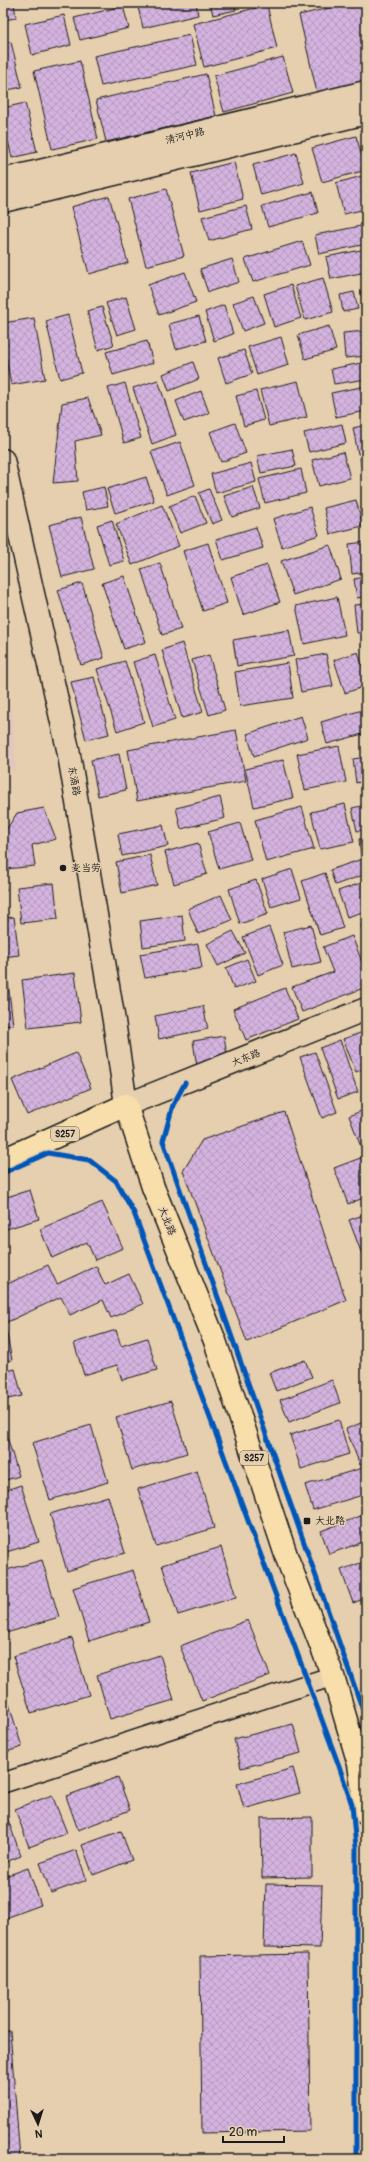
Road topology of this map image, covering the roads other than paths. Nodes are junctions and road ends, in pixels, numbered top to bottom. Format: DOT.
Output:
graph roads {
  1 [pos="366,92"];
  2 [pos="366,113"];
  3 [pos="3,180"];
  4 [pos="3,201"];
  5 [pos="3,460"];
  6 [pos="366,1009"];
  7 [pos="126,1105"];
  8 [pos="3,1160"];
  9 [pos="333,1676"];
  10 [pos="3,1783"];
  11 [pos="366,1814"];
  1 -- 3 [label="street, 清河中路"];
  2 -- 4 [label="street, 清河中路"];
  5 -- 7 [label="street, 东涌路"];
  6 -- 7 [label="street, 大东路"];
  7 -- 8 [label="main road, S257"];
  7 -- 9 [label="main road, 大北路 / S257"];
  9 -- 10 [label="street"];
  9 -- 11 [label="main road, 大北路 / S257"];
}
